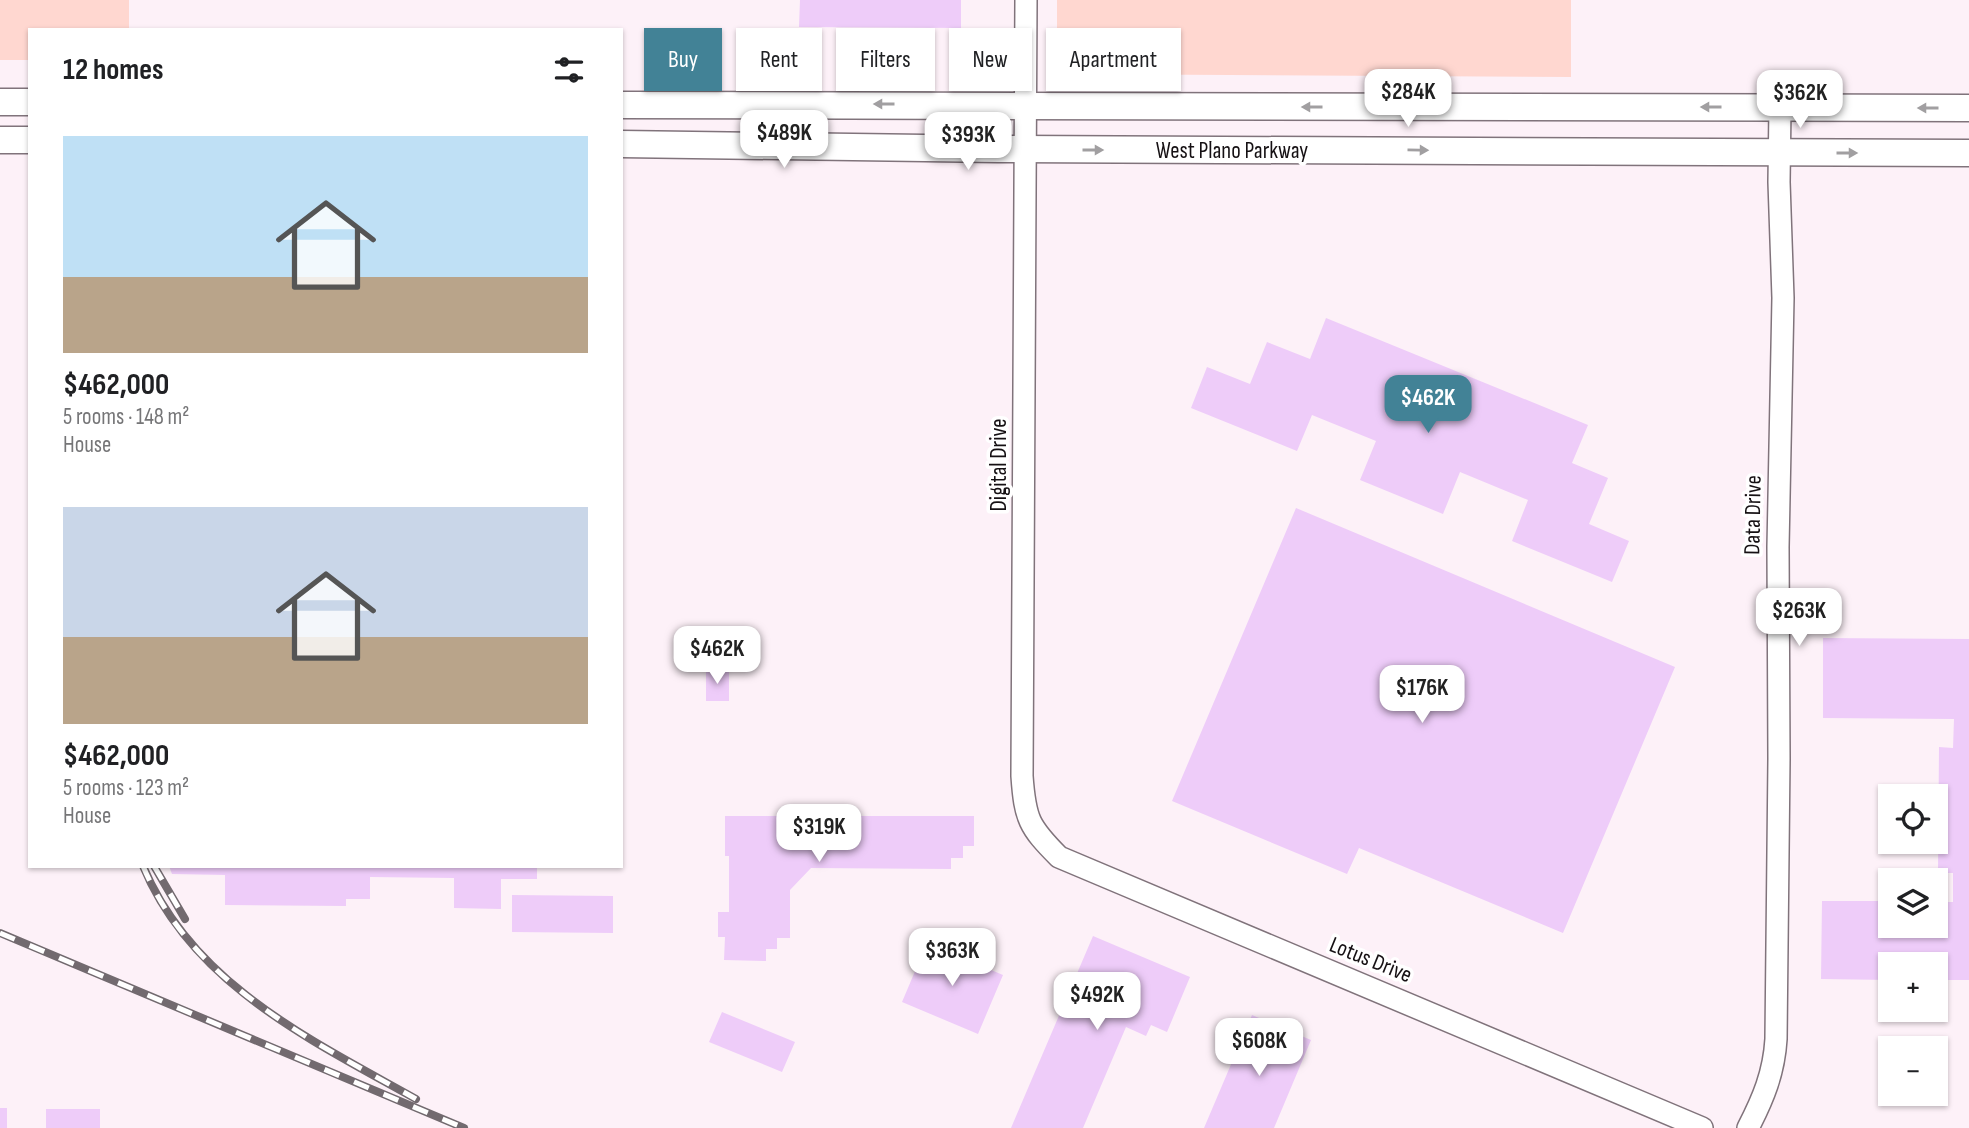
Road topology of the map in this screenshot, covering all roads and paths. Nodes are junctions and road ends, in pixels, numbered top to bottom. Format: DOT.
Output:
graph roads {
  1 [pos="1026,0"];
  2 [pos="0,102"];
  3 [pos="28,102"];
  4 [pos="623,105"];
  5 [pos="1026,105"];
  6 [pos="1384,107"];
  7 [pos="1780,107"];
  8 [pos="1969,108"];
  9 [pos="0,140"];
  10 [pos="28,140"];
  11 [pos="623,144"];
  12 [pos="1025,149"];
  13 [pos="1384,150"];
  14 [pos="1779,153"];
  15 [pos="1969,153"];
  16 [pos="1030,825"];
  17 [pos="1702,1128"];
  18 [pos="1748,1128"];
  1 -- 5 [label="street, Digital Drive"];
  2 -- 3 [label="main road"];
  5 -- 4 [label="main road, West Plano Parkway, one-way"];
  6 -- 5 [label="main road, West Plano Parkway, one-way"];
  5 -- 12 [label="street, Digital Drive"];
  7 -- 6 [label="main road, West Plano Parkway, one-way"];
  6 -- 13 [label="main road"];
  8 -- 7 [label="main road, West Plano Parkway, one-way"];
  7 -- 14 [label="street, Data Drive"];
  9 -- 10 [label="main road"];
  11 -- 12 [label="main road, West Plano Parkway"];
  12 -- 13 [label="main road, West Plano Parkway, one-way"];
  12 -- 16 [label="street, Digital Drive"];
  13 -- 14 [label="main road, West Plano Parkway, one-way"];
  14 -- 15 [label="main road, West Plano Parkway, one-way"];
  14 -- 18 [label="street, Data Drive"];
  16 -- 17 [label="street, Lotus Drive"];
}
